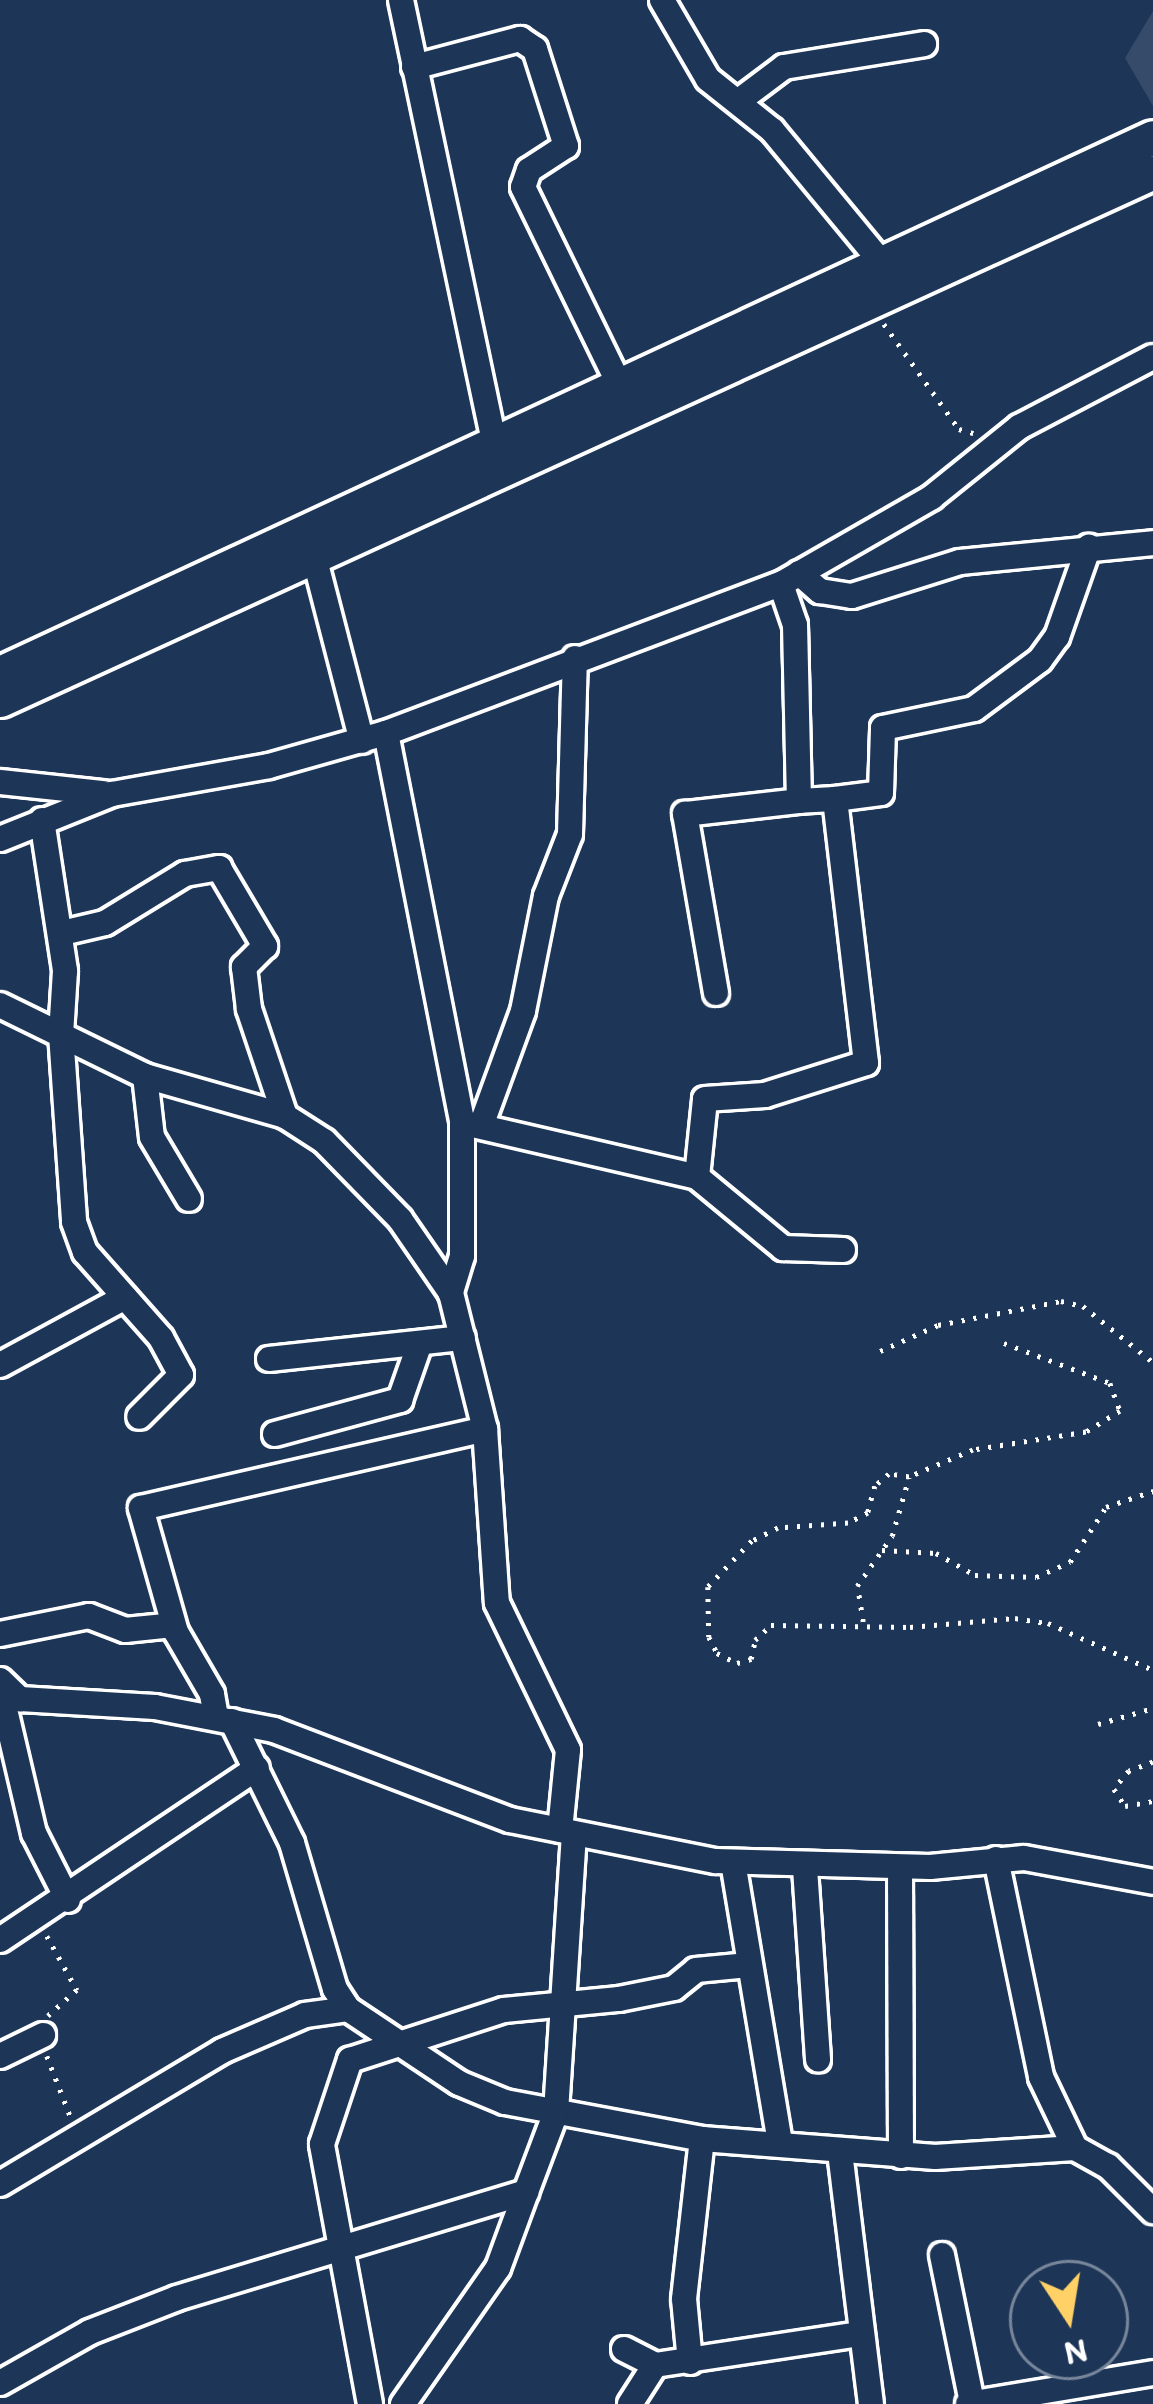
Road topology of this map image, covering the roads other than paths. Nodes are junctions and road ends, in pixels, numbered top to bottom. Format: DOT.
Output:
graph roads {
  1 [pos="401,0"];
  2 [pos="662,0"];
  3 [pos="924,44"];
  4 [pos="414,68"];
  5 [pos="740,100"];
  6 [pos="1153,137"];
  7 [pos="1153,172"];
  8 [pos="882,263"];
  9 [pos="1153,357"];
  10 [pos="620,386"];
  11 [pos="494,443"];
  12 [pos="1153,542"];
  13 [pos="1089,546"];
  14 [pos="314,556"];
  15 [pos="790,579"];
  16 [pos="181,604"];
  17 [pos="575,658"];
  18 [pos="0,673"];
  19 [pos="0,700"];
  20 [pos="374,737"];
  21 [pos="0,782"];
  22 [pos="112,794"];
  23 [pos="799,800"];
  24 [pos="835,800"];
  25 [pos="42,820"];
  26 [pos="0,839"];
  27 [pos="62,933"];
  28 [pos="716,993"];
  29 [pos="0,1005"];
  30 [pos="61,1034"];
  31 [pos="145,1076"];
  32 [pos="285,1116"];
  33 [pos="471,1124"];
  34 [pos="697,1177"];
  35 [pos="189,1199"];
  36 [pos="843,1250"];
  37 [pos="451,1293"];
  38 [pos="125,1297"];
  39 [pos="464,1338"];
  40 [pos="419,1343"];
  41 [pos="269,1359"];
  42 [pos="0,1365"];
  43 [pos="139,1417"];
  44 [pos="485,1429"];
  45 [pos="275,1434"];
  46 [pos="173,1624"];
  47 [pos="0,1634"];
  48 [pos="6,1696"];
  49 [pos="224,1719"];
  50 [pos="257,1768"];
  51 [pos="567,1833"];
  52 [pos="996,1859"];
  53 [pos="733,1862"];
  54 [pos="805,1868"];
  55 [pos="900,1868"];
  56 [pos="1153,1882"];
  57 [pos="68,1900"];
  58 [pos="0,1940"];
  59 [pos="749,1965"];
  60 [pos="562,2007"];
  61 [pos="348,2009"];
  62 [pos="43,2035"];
  63 [pos="393,2043"];
  64 [pos="0,2056"];
  65 [pos="818,2060"];
  66 [pos="556,2112"];
  67 [pos="702,2140"];
  68 [pos="780,2144"];
  69 [pos="1075,2149"];
  70 [pos="840,2152"];
  71 [pos="902,2156"];
  72 [pos="0,2184"];
  73 [pos="526,2192"];
  74 [pos="1153,2211"];
  75 [pos="344,2243"];
  76 [pos="943,2255"];
  77 [pos="859,2334"];
  78 [pos="624,2349"];
  79 [pos="690,2362"];
  80 [pos="655,2365"];
  81 [pos="1153,2373"];
  82 [pos="0,2383"];
  83 [pos="370,2404"];
  84 [pos="403,2404"];
  85 [pos="630,2404"];
  86 [pos="871,2404"];
  87 [pos="970,2404"];
  1 -- 4 [label="street"];
  2 -- 5 [label="street"];
  3 -- 5 [label="street"];
  4 -- 10 [label="street"];
  4 -- 11 [label="street"];
  5 -- 8 [label="street"];
  6 -- 8 [label="street"];
  7 -- 14 [label="street"];
  8 -- 10 [label="street"];
  9 -- 15 [label="street"];
  10 -- 11 [label="street"];
  11 -- 16 [label="street"];
  12 -- 13 [label="street"];
  13 -- 15 [label="street"];
  13 -- 24 [label="street"];
  14 -- 16 [label="street"];
  14 -- 20 [label="street"];
  15 -- 17 [label="street"];
  15 -- 23 [label="street"];
  16 -- 18 [label="street"];
  16 -- 19 [label="street"];
  17 -- 20 [label="street"];
  17 -- 33 [label="street"];
  20 -- 22 [label="street"];
  20 -- 33 [label="street"];
  21 -- 22 [label="street"];
  22 -- 25 [label="street"];
  23 -- 24 [label="street"];
  23 -- 28 [label="street"];
  24 -- 34 [label="street"];
  25 -- 26 [label="street"];
  25 -- 27 [label="street"];
  27 -- 30 [label="street"];
  27 -- 32 [label="street"];
  29 -- 30 [label="street"];
  30 -- 31 [label="street"];
  30 -- 38 [label="street"];
  31 -- 32 [label="street"];
  31 -- 35 [label="street"];
  32 -- 37 [label="street"];
  33 -- 34 [label="street"];
  33 -- 37 [label="street"];
  34 -- 36 [label="street"];
  37 -- 39 [label="street"];
  38 -- 42 [label="street"];
  38 -- 43 [label="street"];
  39 -- 40 [label="street"];
  39 -- 44 [label="street"];
  40 -- 41 [label="street"];
  40 -- 45 [label="street"];
  44 -- 46 [label="street"];
  44 -- 51 [label="street"];
  46 -- 47 [label="street"];
  46 -- 49 [label="street"];
  48 -- 49 [label="street"];
  48 -- 57 [label="street"];
  49 -- 50 [label="street"];
  49 -- 51 [label="street"];
  50 -- 57 [label="street"];
  50 -- 61 [label="street"];
  51 -- 53 [label="street"];
  51 -- 60 [label="street"];
  52 -- 55 [label="street"];
  52 -- 56 [label="street"];
  52 -- 69 [label="street"];
  53 -- 54 [label="street"];
  53 -- 59 [label="street"];
  54 -- 55 [label="street"];
  54 -- 65 [label="street"];
  55 -- 71 [label="street"];
  57 -- 58 [label="street"];
  59 -- 60 [label="street"];
  59 -- 68 [label="street"];
  60 -- 63 [label="street"];
  60 -- 66 [label="street"];
  61 -- 63 [label="street"];
  61 -- 72 [label="street"];
  62 -- 64 [label="street"];
  63 -- 66 [label="street"];
  63 -- 75 [label="street"];
  66 -- 67 [label="street"];
  66 -- 73 [label="street"];
  67 -- 68 [label="street"];
  67 -- 79 [label="street"];
  68 -- 70 [label="street"];
  69 -- 71 [label="street"];
  69 -- 74 [label="street"];
  70 -- 71 [label="street"];
  70 -- 77 [label="street"];
  73 -- 75 [label="street"];
  73 -- 84 [label="street"];
  75 -- 82 [label="street"];
  75 -- 83 [label="street"];
  76 -- 87 [label="street"];
  77 -- 79 [label="street"];
  77 -- 86 [label="street"];
  78 -- 80 [label="street"];
  79 -- 80 [label="street"];
  80 -- 85 [label="street"];
  81 -- 87 [label="street"];
}
